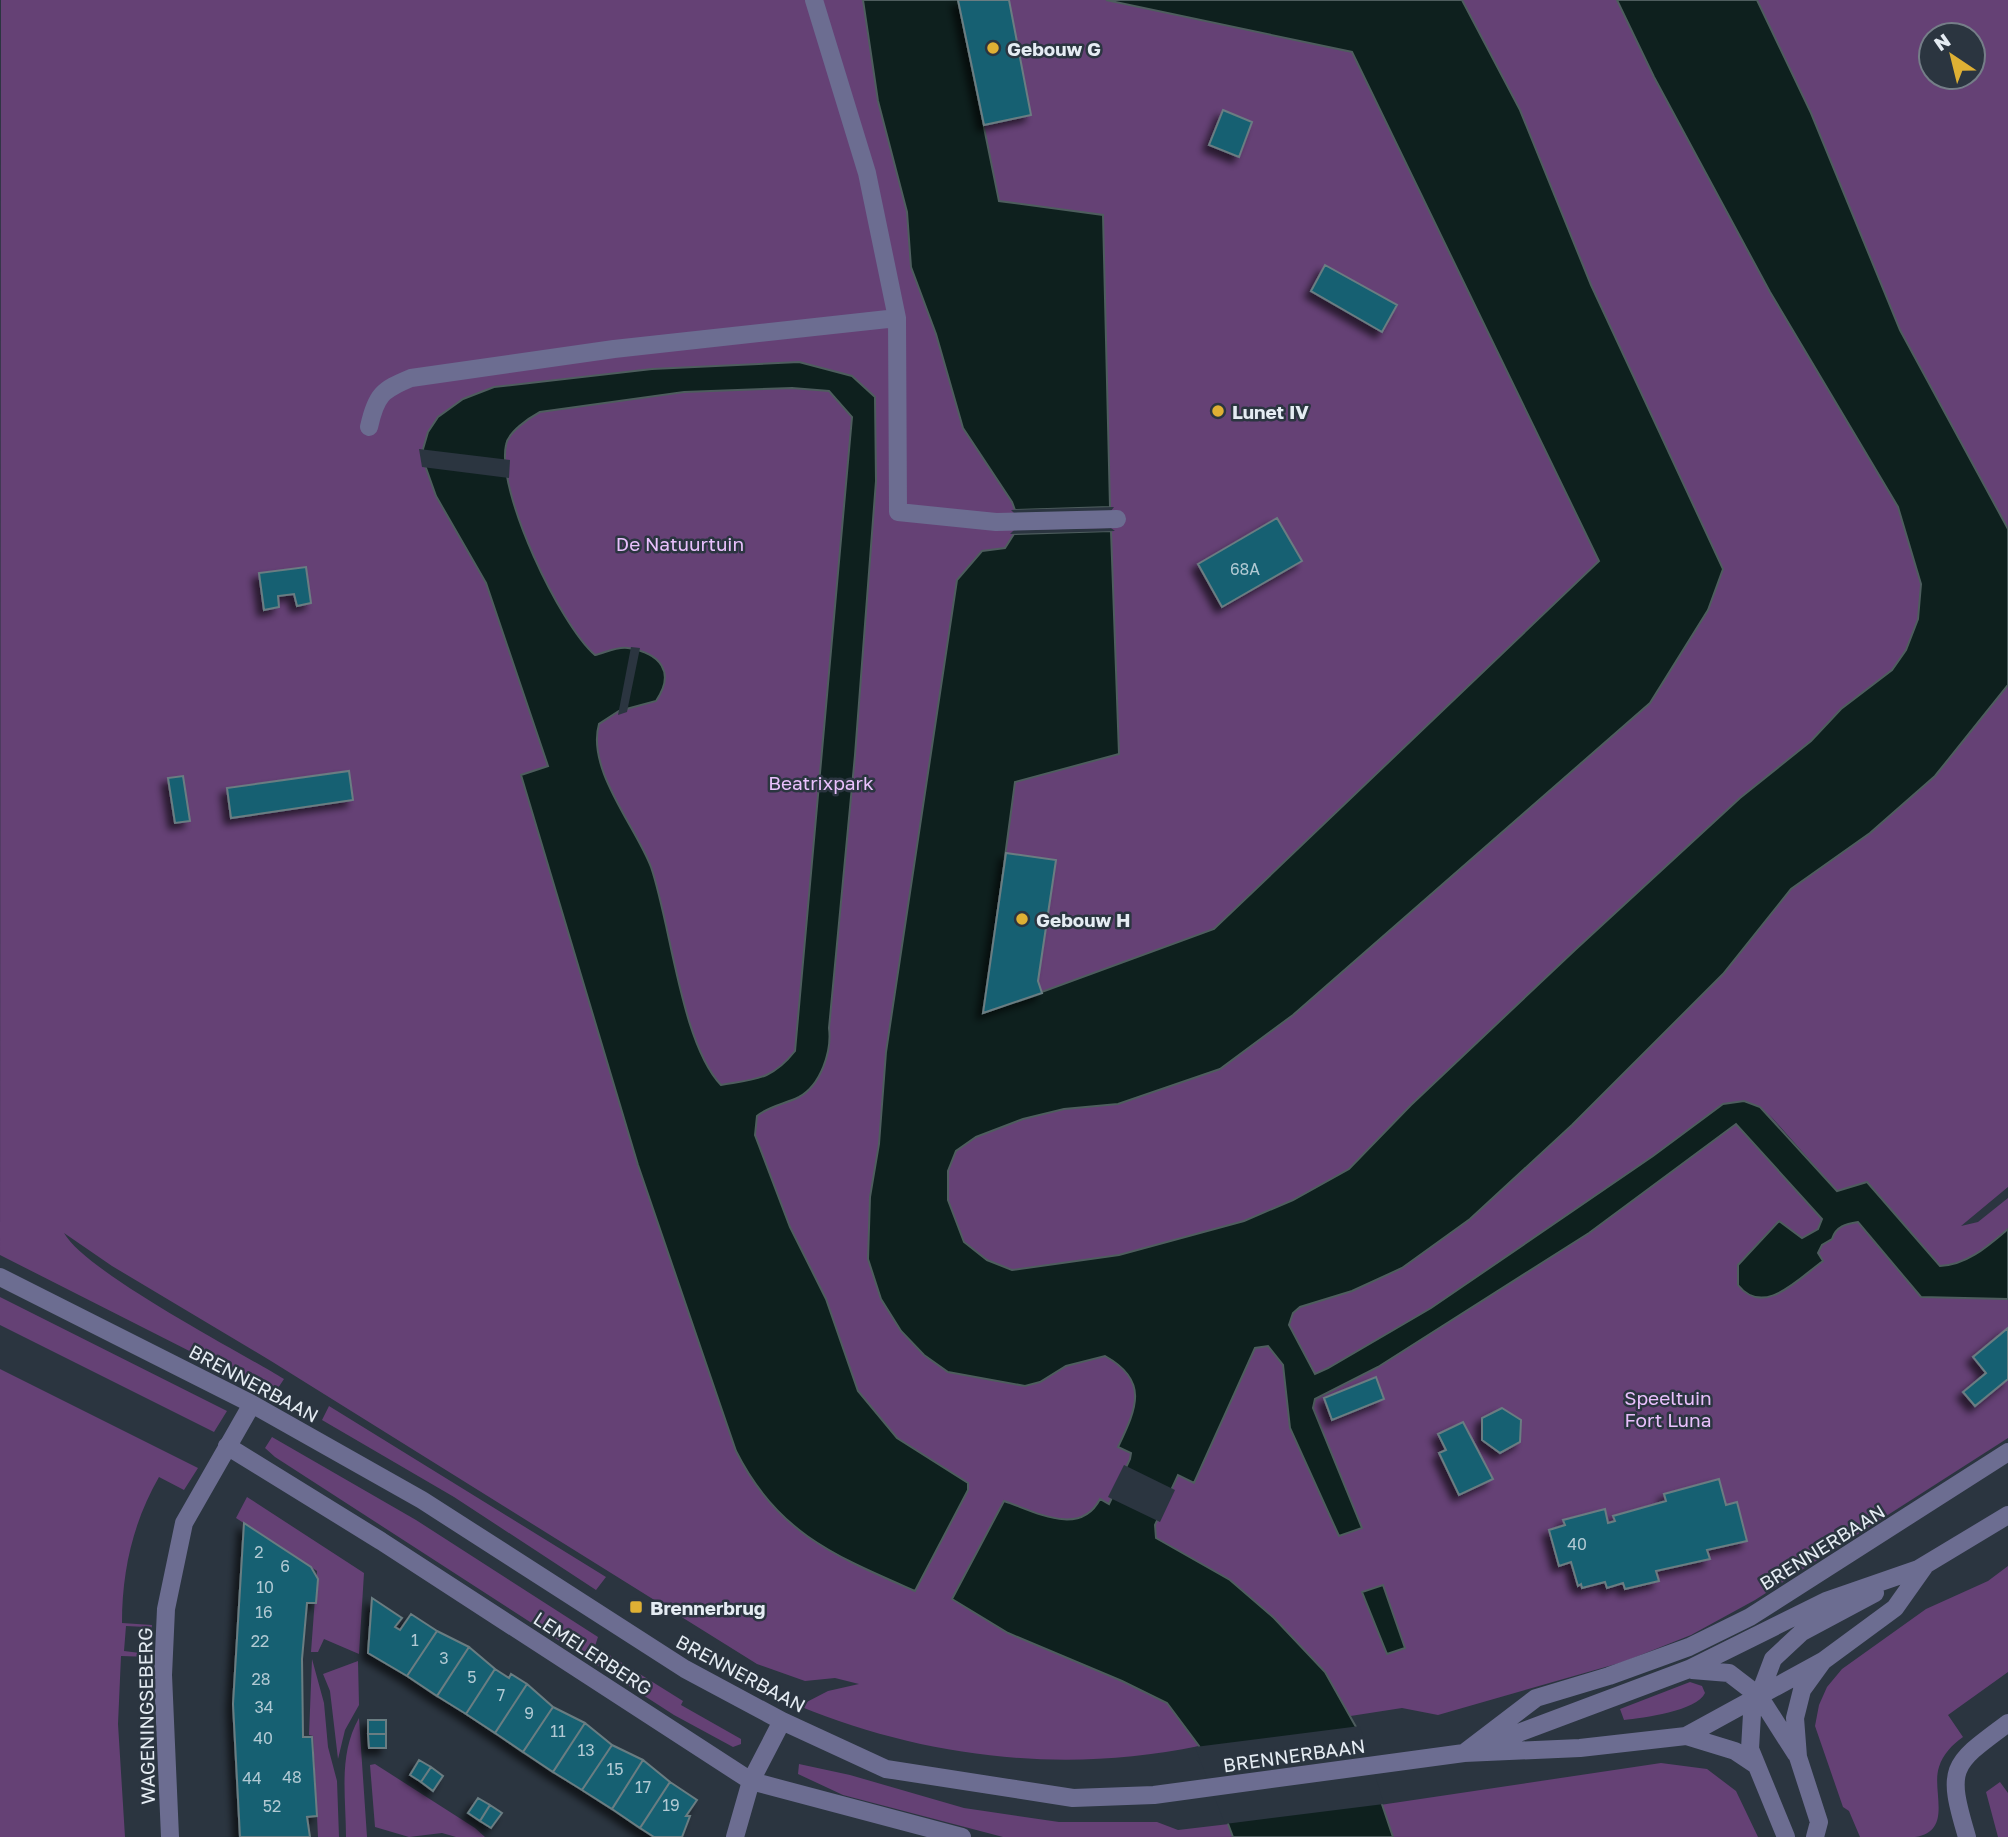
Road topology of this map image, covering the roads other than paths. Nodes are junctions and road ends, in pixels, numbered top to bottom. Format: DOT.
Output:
graph roads {
  1 [pos="814,0"];
  2 [pos="898,318"];
  3 [pos="369,427"];
  4 [pos="1117,519"];
  5 [pos="0,1277"];
  6 [pos="252,1404"];
  7 [pos="227,1446"];
  8 [pos="2008,1452"];
  9 [pos="2008,1515"];
  10 [pos="1924,1567"];
  11 [pos="1823,1661"];
  12 [pos="1689,1670"];
  13 [pos="1759,1696"];
  14 [pos="782,1721"];
  15 [pos="2008,1723"];
  16 [pos="1686,1736"];
  17 [pos="1464,1753"];
  18 [pos="1798,1757"];
  19 [pos="1756,1765"];
  20 [pos="751,1781"];
  21 [pos="1817,1829"];
  22 [pos="1784,1836"];
  23 [pos="170,1837"];
  24 [pos="735,1837"];
  25 [pos="962,1837"];
  26 [pos="1967,1837"];
  1 -- 2 [label="street"];
  2 -- 3 [label="street"];
  2 -- 4 [label="street"];
  5 -- 6 [label="street, BRENNERBAAN"];
  6 -- 7 [label="street, WAGENINGSEBERG"];
  6 -- 14 [label="street, BRENNERBAAN"];
  7 -- 20 [label="street, LEMELERBERG"];
  7 -- 23 [label="street, WAGENINGSEBERG"];
  8 -- 17 [label="street, BRENNERBAAN"];
  9 -- 10 [label="street, BRENNERBAAN"];
  10 -- 11 [label="street, BRENNERBAAN"];
  10 -- 12 [label="street, BRENNERBAAN"];
  10 -- 13 [label="street, BRENNERBAAN"];
  11 -- 13 [label="street, BRENNERBAAN"];
  11 -- 18 [label="street, BRENNERBAAN"];
  12 -- 13 [label="street, BRENNERBAAN"];
  12 -- 17 [label="street, BRENNERBAAN"];
  13 -- 16 [label="street, BRENNERBAAN"];
  13 -- 18 [label="street, BRENNERBAAN"];
  13 -- 19 [label="street, BRENNERBAAN"];
  14 -- 17 [label="street, BRENNERBAAN"];
  14 -- 20 [label="street"];
  15 -- 26 [label="street"];
  16 -- 17 [label="street, BRENNERBAAN"];
  16 -- 19 [label="street, BRENNERBAAN"];
  18 -- 21 [label="street"];
  19 -- 22 [label="street"];
  20 -- 24 [label="street"];
  20 -- 25 [label="street, LEMELERBERG"];
}
